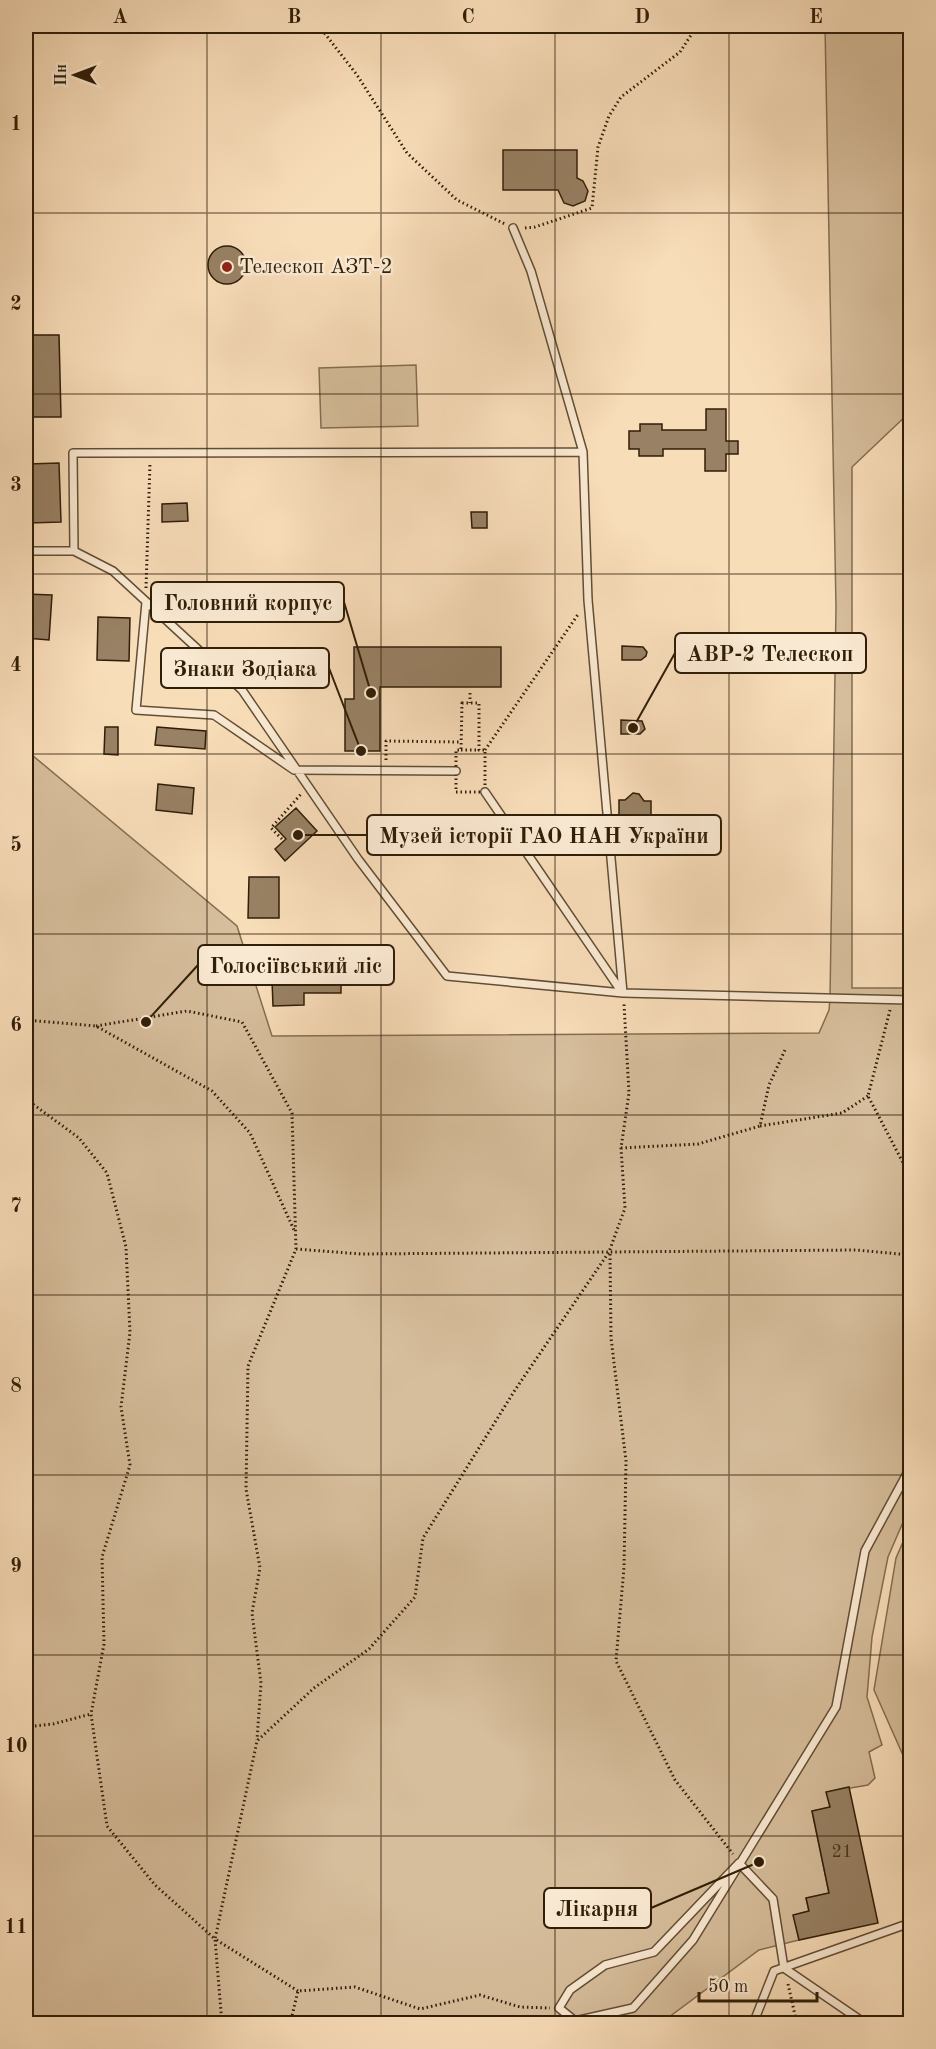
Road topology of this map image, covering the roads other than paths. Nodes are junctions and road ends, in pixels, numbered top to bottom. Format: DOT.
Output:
graph roads {
  1 [pos="513,228"];
  2 [pos="583,453"];
  3 [pos="26,551"];
  4 [pos="74,551"];
  5 [pos="146,602"];
  6 [pos="294,770"];
  7 [pos="456,771"];
  8 [pos="485,792"];
  9 [pos="623,993"];
  10 [pos="910,1000"];
  11 [pos="910,1468"];
  12 [pos="740,1863"];
  13 [pos="910,1923"];
  14 [pos="784,1968"];
  15 [pos="575,2022"];
  16 [pos="753,2024"];
  17 [pos="866,2024"];
  1 -- 2 [label="lane"];
  2 -- 4 [label="lane"];
  2 -- 9 [label="lane"];
  3 -- 4 [label="lane"];
  4 -- 5 [label="lane"];
  5 -- 6 [label="lane"];
  5 -- 6 [label="lane"];
  6 -- 7 [label="lane"];
  6 -- 9 [label="lane"];
  8 -- 9 [label="lane"];
  9 -- 10 [label="lane"];
  11 -- 12 [label="lane"];
  12 -- 14 [label="lane"];
  12 -- 15 [label="lane"];
  12 -- 15 [label="lane"];
  13 -- 14 [label="lane"];
  14 -- 16 [label="lane"];
  14 -- 17 [label="lane"];
}
